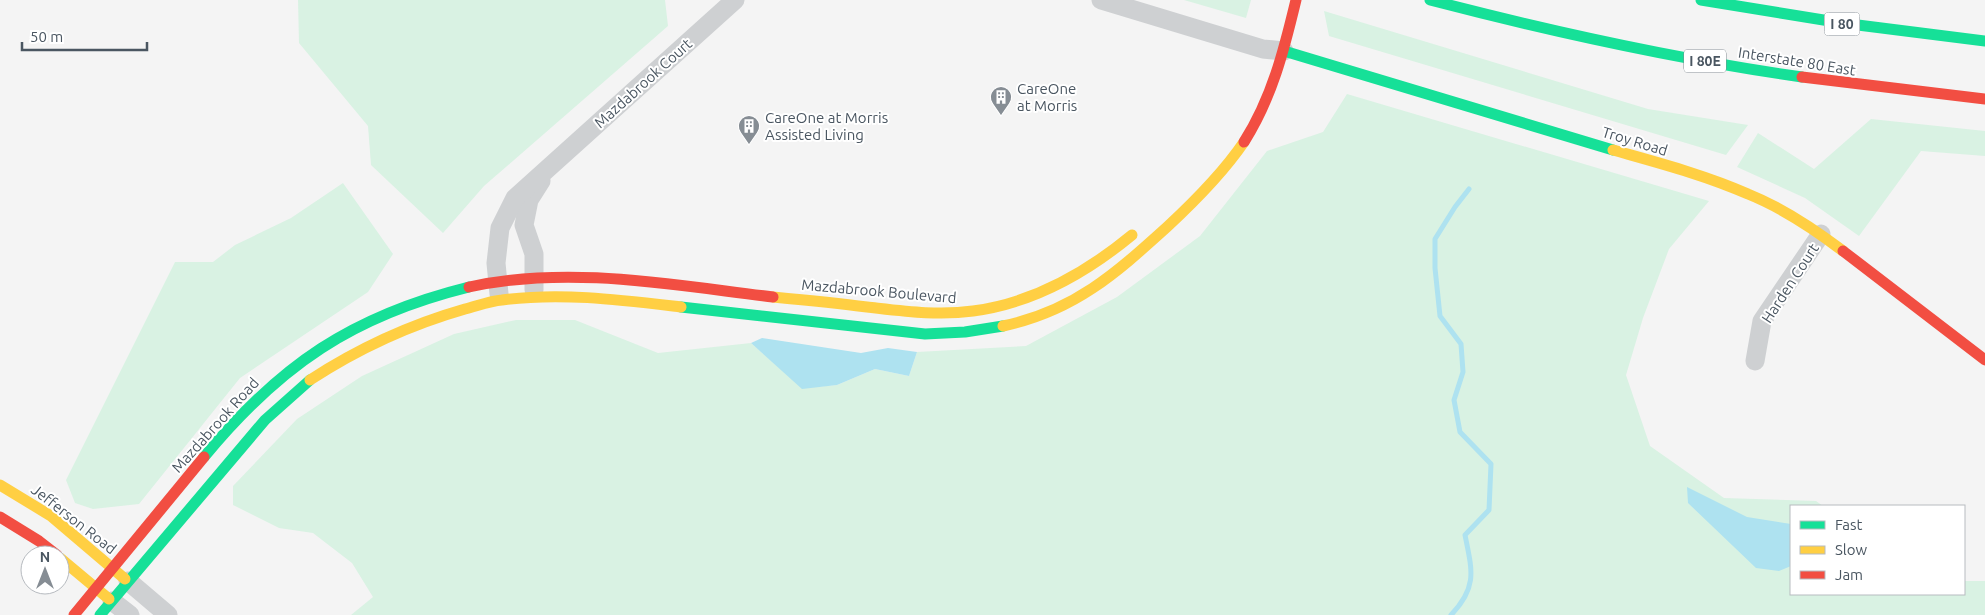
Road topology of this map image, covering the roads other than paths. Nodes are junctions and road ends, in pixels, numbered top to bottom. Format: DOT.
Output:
graph roads {
  1 [pos="735,0"];
  2 [pos="1101,0"];
  3 [pos="1296,0"];
  4 [pos="1430,0"];
  5 [pos="1700,0"];
  6 [pos="1985,41"];
  7 [pos="1284,51"];
  8 [pos="1985,100"];
  9 [pos="1244,120"];
  10 [pos="551,166"];
  11 [pos="1142,225"];
  12 [pos="1822,234"];
  13 [pos="534,277"];
  14 [pos="497,281"];
  15 [pos="535,297"];
  16 [pos="500,300"];
  17 [pos="1985,360"];
  18 [pos="1754,361"];
  19 [pos="0,485"];
  20 [pos="0,517"];
  21 [pos="44,545"];
  22 [pos="70,566"];
  23 [pos="113,567"];
  24 [pos="128,581"];
  25 [pos="96,588"];
  26 [pos="106,608"];
  27 [pos="74,615"];
  28 [pos="130,615"];
  29 [pos="168,615"];
  1 -- 10 [label="street, Mazdabrook Court"];
  2 -- 7 [label="street"];
  3 -- 7 [label="main road"];
  4 -- 8 [label="main road, Interstate 80 East / I 80E"];
  5 -- 6 [label="main road, I 80"];
  7 -- 9 [label="main road"];
  7 -- 12 [label="main road, Troy Road"];
  7 -- 15 [label="main road"];
  10 -- 13 [label="street, Mazdabrook Court"];
  10 -- 14 [label="street, Mazdabrook Court"];
  11 -- 13 [label="main road, Mazdabrook Boulevard"];
  12 -- 17 [label="main road, Troy Road"];
  12 -- 18 [label="street, Harden Court"];
  13 -- 14 [label="main road, Mazdabrook Road"];
  13 -- 15 [label="street, Mazdabrook Court"];
  14 -- 16 [label="street, Mazdabrook Court"];
  14 -- 23 [label="main road, Mazdabrook Road"];
  15 -- 16 [label="main road"];
  16 -- 24 [label="main road"];
  19 -- 23 [label="main road, Jefferson Road"];
  20 -- 21 [label="main road"];
  22 -- 25 [label="main road"];
  23 -- 24 [label="main road, Jefferson Road"];
  23 -- 25 [label="main road, Mazdabrook Road"];
  24 -- 26 [label="main road"];
  24 -- 29 [label="street"];
  25 -- 26 [label="main road"];
  25 -- 27 [label="main road, Mazdabrook Road"];
  26 -- 28 [label="street"];
}
